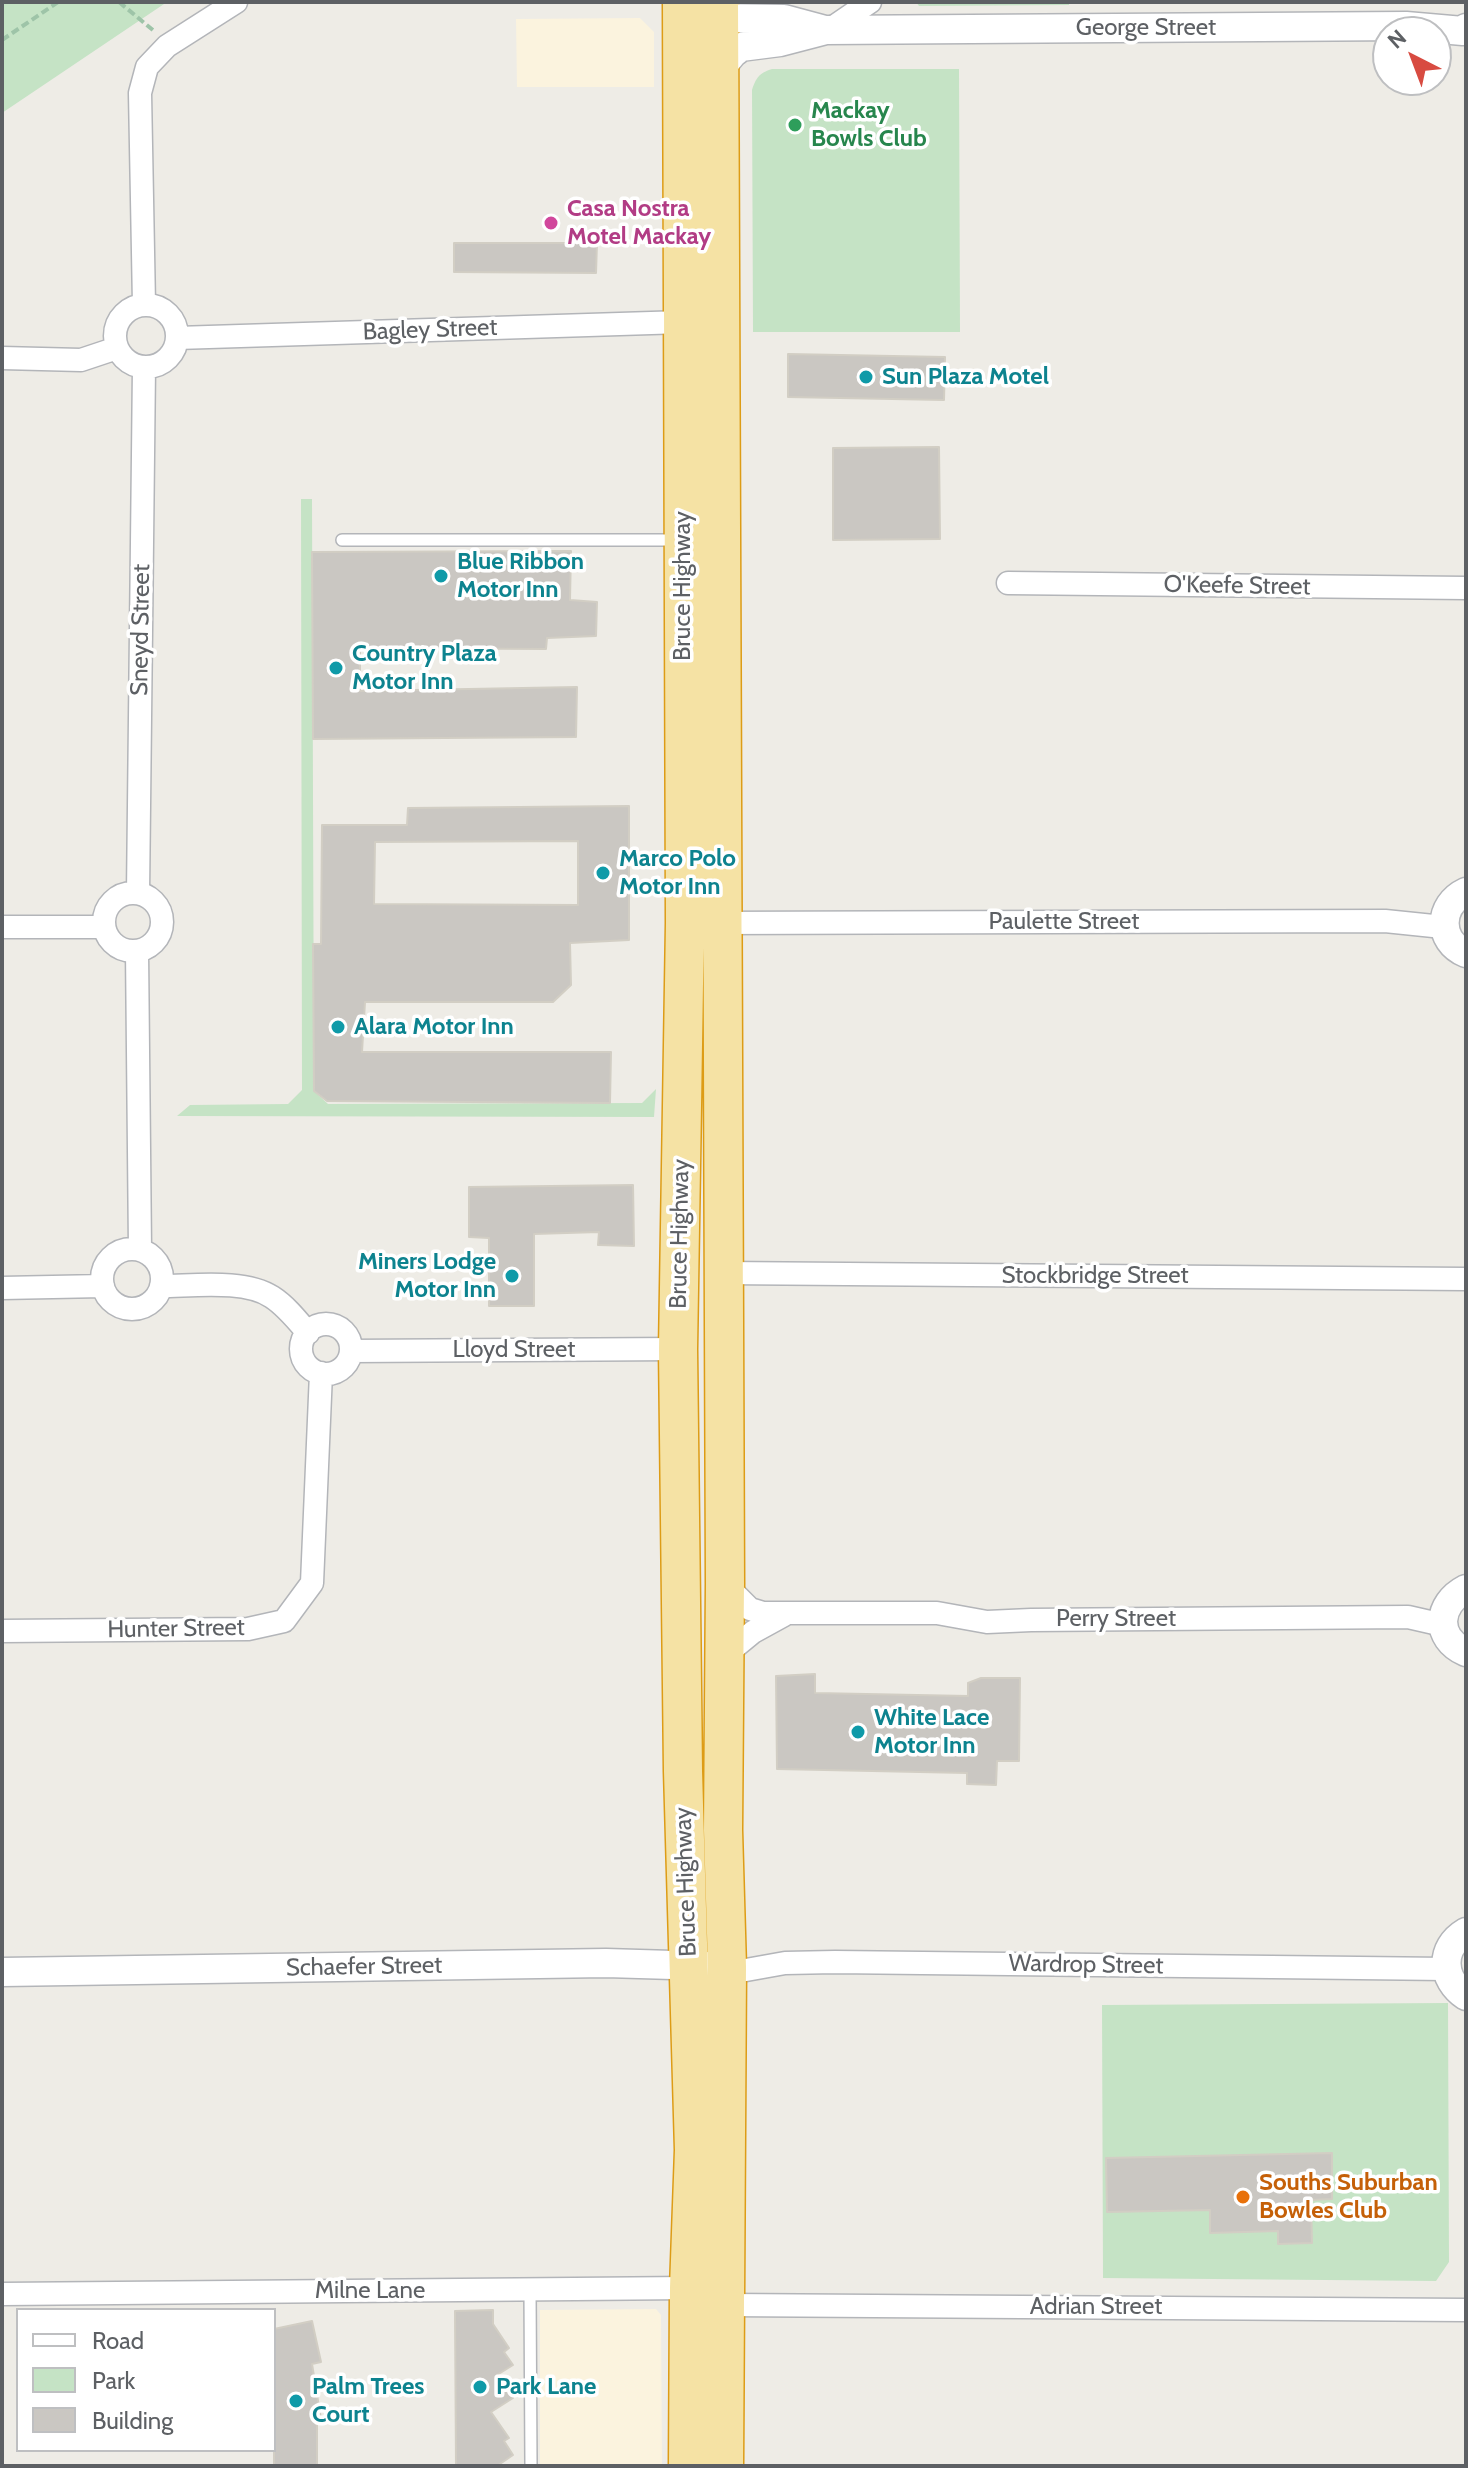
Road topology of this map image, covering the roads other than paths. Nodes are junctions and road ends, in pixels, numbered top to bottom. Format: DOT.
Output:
graph roads {
  1 [pos="236,2"];
  2 [pos="682,2"];
  3 [pos="870,2"];
  4 [pos="719,10"];
  5 [pos="827,30"];
  6 [pos="1465,35"];
  7 [pos="719,70"];
  8 [pos="144,305"];
  9 [pos="683,310"];
  10 [pos="177,338"];
  11 [pos="117,348"];
  12 [pos="2,358"];
  13 [pos="144,367"];
  14 [pos="342,540"];
  15 [pos="683,540"];
  16 [pos="1008,583"];
  17 [pos="1466,588"];
  18 [pos="1466,892"];
  19 [pos="138,893"];
  20 [pos="685,923"];
  21 [pos="723,923"];
  22 [pos="2,927"];
  23 [pos="104,927"];
  24 [pos="1443,927"];
  25 [pos="137,951"];
  26 [pos="1466,953"];
  27 [pos="140,1250"];
  28 [pos="723,1273"];
  29 [pos="1466,1279"];
  30 [pos="103,1286"];
  31 [pos="161,1286"];
  32 [pos="2,1288"];
  33 [pos="308,1333"];
  34 [pos="678,1349"];
  35 [pos="351,1351"];
  36 [pos="321,1373"];
  37 [pos="725,1583"];
  38 [pos="1466,1589"];
  39 [pos="789,1612"];
  40 [pos="1443,1625"];
  41 [pos="2,1631"];
  42 [pos="1466,1652"];
  43 [pos="725,1655"];
  44 [pos="1466,1932"];
  45 [pos="688,1964"];
  46 [pos="727,1967"];
  47 [pos="1446,1969"];
  48 [pos="2,1972"];
  49 [pos="1466,1996"];
  50 [pos="689,2288"];
  51 [pos="530,2290"];
  52 [pos="2,2294"];
  53 [pos="726,2305"];
  54 [pos="1466,2310"];
  55 [pos="531,2466"];
  56 [pos="688,2466"];
  57 [pos="724,2466"];
  1 -- 8 [label="street"];
  2 -- 9 [label="highway, Bruce Highway"];
  3 -- 5 [label="street"];
  4 -- 5 [label="street, George Street"];
  4 -- 7 [label="highway, Bruce Highway"];
  4 -- 9 [label="highway"];
  5 -- 6 [label="street, George Street"];
  5 -- 7 [label="street, George Street"];
  7 -- 21 [label="highway, Bruce Highway"];
  8 -- 10 [label="street"];
  8 -- 11 [label="street"];
  9 -- 10 [label="street, Bagley Street"];
  9 -- 15 [label="highway, Bruce Highway"];
  10 -- 13 [label="street"];
  11 -- 12 [label="street"];
  11 -- 13 [label="street"];
  13 -- 19 [label="street, Sneyd Street"];
  14 -- 15 [label="lane"];
  15 -- 20 [label="highway, Bruce Highway"];
  16 -- 17 [label="street, O'Keefe Street"];
  18 -- 24 [label="street"];
  19 -- 23 [label="street"];
  19 -- 25 [label="street"];
  20 -- 21 [label="street, Paulette Street"];
  20 -- 34 [label="highway, Bruce Highway"];
  21 -- 24 [label="street, Paulette Street"];
  21 -- 28 [label="highway, Bruce Highway"];
  22 -- 23 [label="street"];
  23 -- 25 [label="street"];
  24 -- 26 [label="street"];
  25 -- 27 [label="street"];
  27 -- 30 [label="street"];
  27 -- 31 [label="street"];
  28 -- 29 [label="street, Stockbridge Street"];
  28 -- 37 [label="highway, Bruce Highway"];
  30 -- 31 [label="street"];
  30 -- 32 [label="street"];
  31 -- 33 [label="street"];
  33 -- 35 [label="street"];
  33 -- 36 [label="street"];
  34 -- 35 [label="street, Lloyd Street"];
  34 -- 45 [label="highway, Bruce Highway"];
  35 -- 36 [label="street"];
  36 -- 41 [label="street, Hunter Street"];
  37 -- 39 [label="street, Perry Street"];
  37 -- 43 [label="highway, Bruce Highway"];
  38 -- 40 [label="street"];
  39 -- 40 [label="street, Perry Street"];
  39 -- 43 [label="street, Perry Street"];
  40 -- 42 [label="street"];
  43 -- 46 [label="highway, Bruce Highway"];
  44 -- 47 [label="street"];
  45 -- 46 [label="street, Schaefer Street"];
  45 -- 48 [label="street, Schaefer Street"];
  45 -- 50 [label="highway, Bruce Highway"];
  46 -- 47 [label="street, Wardrop Street"];
  46 -- 53 [label="highway, Bruce Highway"];
  47 -- 49 [label="street"];
  50 -- 51 [label="street, Milne Lane"];
  50 -- 56 [label="highway, Bruce Highway"];
  51 -- 52 [label="street, Milne Lane"];
  51 -- 55 [label="lane"];
  53 -- 54 [label="street, Adrian Street"];
  53 -- 57 [label="highway, Bruce Highway"];
}
